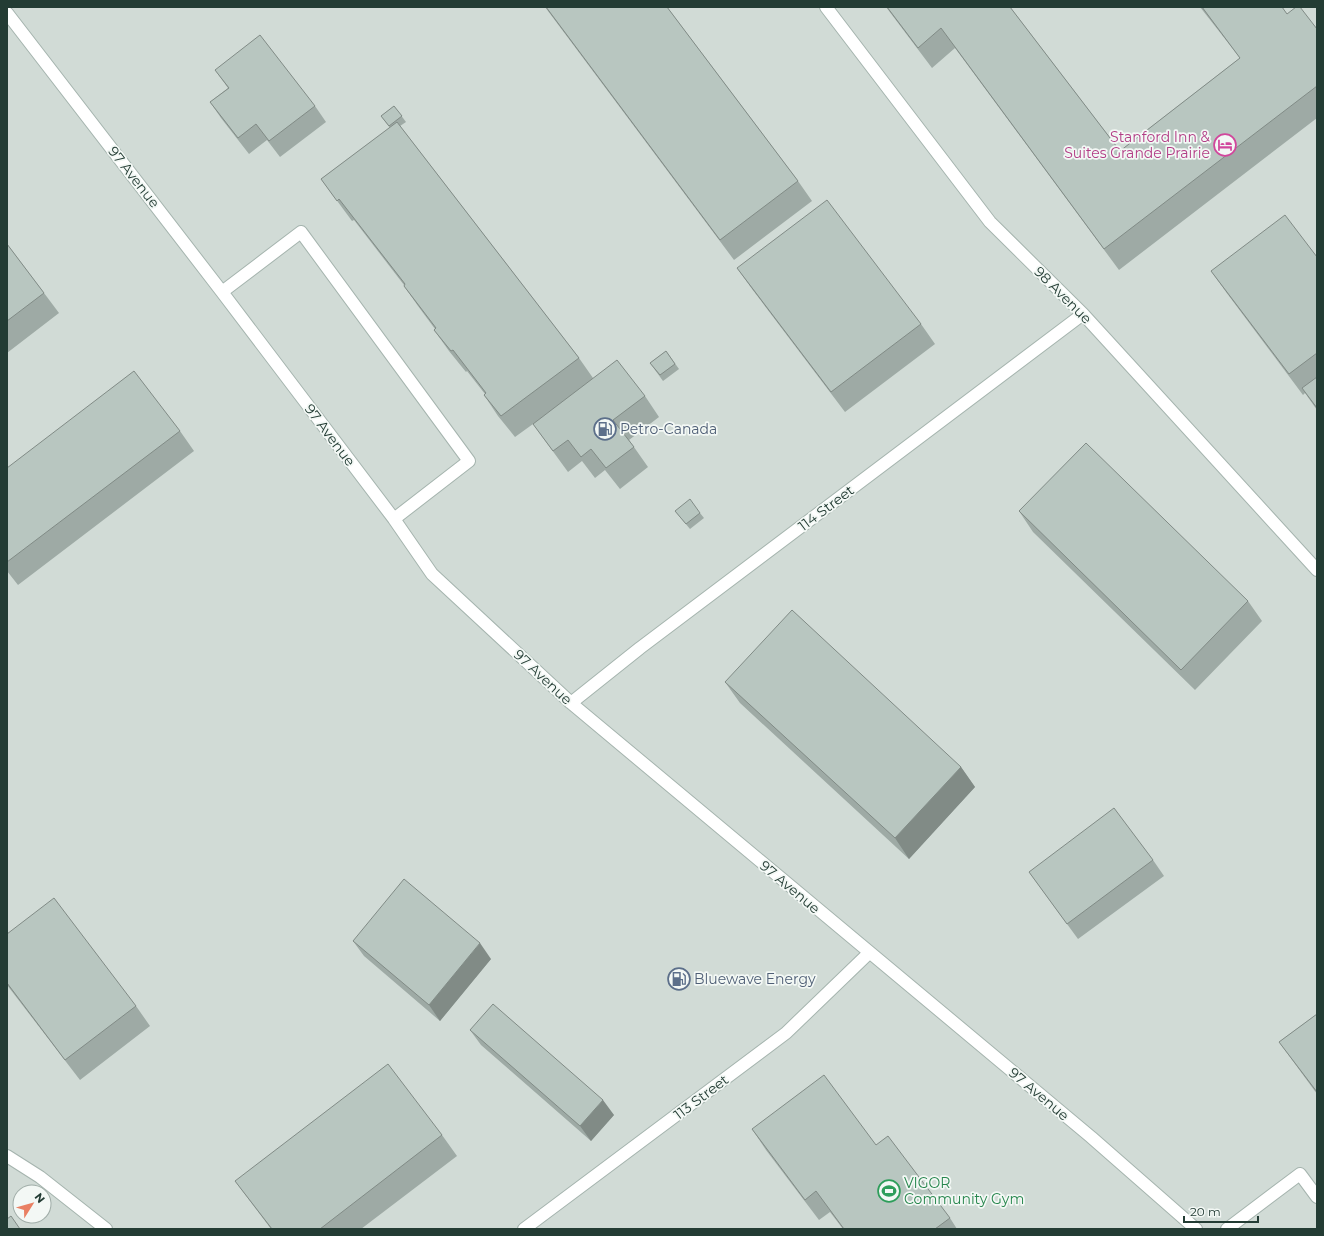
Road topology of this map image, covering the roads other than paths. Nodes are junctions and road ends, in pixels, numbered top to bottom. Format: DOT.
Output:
graph roads {
  1 [pos="826,7"];
  2 [pos="7,13"];
  3 [pos="222,292"];
  4 [pos="1083,314"];
  5 [pos="394,519"];
  6 [pos="1317,570"];
  7 [pos="571,703"];
  8 [pos="868,953"];
  9 [pos="7,1156"];
  10 [pos="1317,1197"];
  11 [pos="106,1229"];
  12 [pos="524,1229"];
  13 [pos="1196,1229"];
  14 [pos="1227,1229"];
  1 -- 4 [label="street, 98 Avenue"];
  2 -- 3 [label="street, 97 Avenue"];
  3 -- 5 [label="street, 97 Avenue"];
  3 -- 5 [label="street"];
  4 -- 6 [label="street, 98 Avenue"];
  4 -- 7 [label="street, 114 Street"];
  5 -- 7 [label="street, 97 Avenue"];
  7 -- 8 [label="street, 97 Avenue"];
  8 -- 12 [label="street, 113 Street"];
  8 -- 13 [label="street, 97 Avenue"];
  9 -- 11 [label="street"];
  10 -- 14 [label="street"];
}
